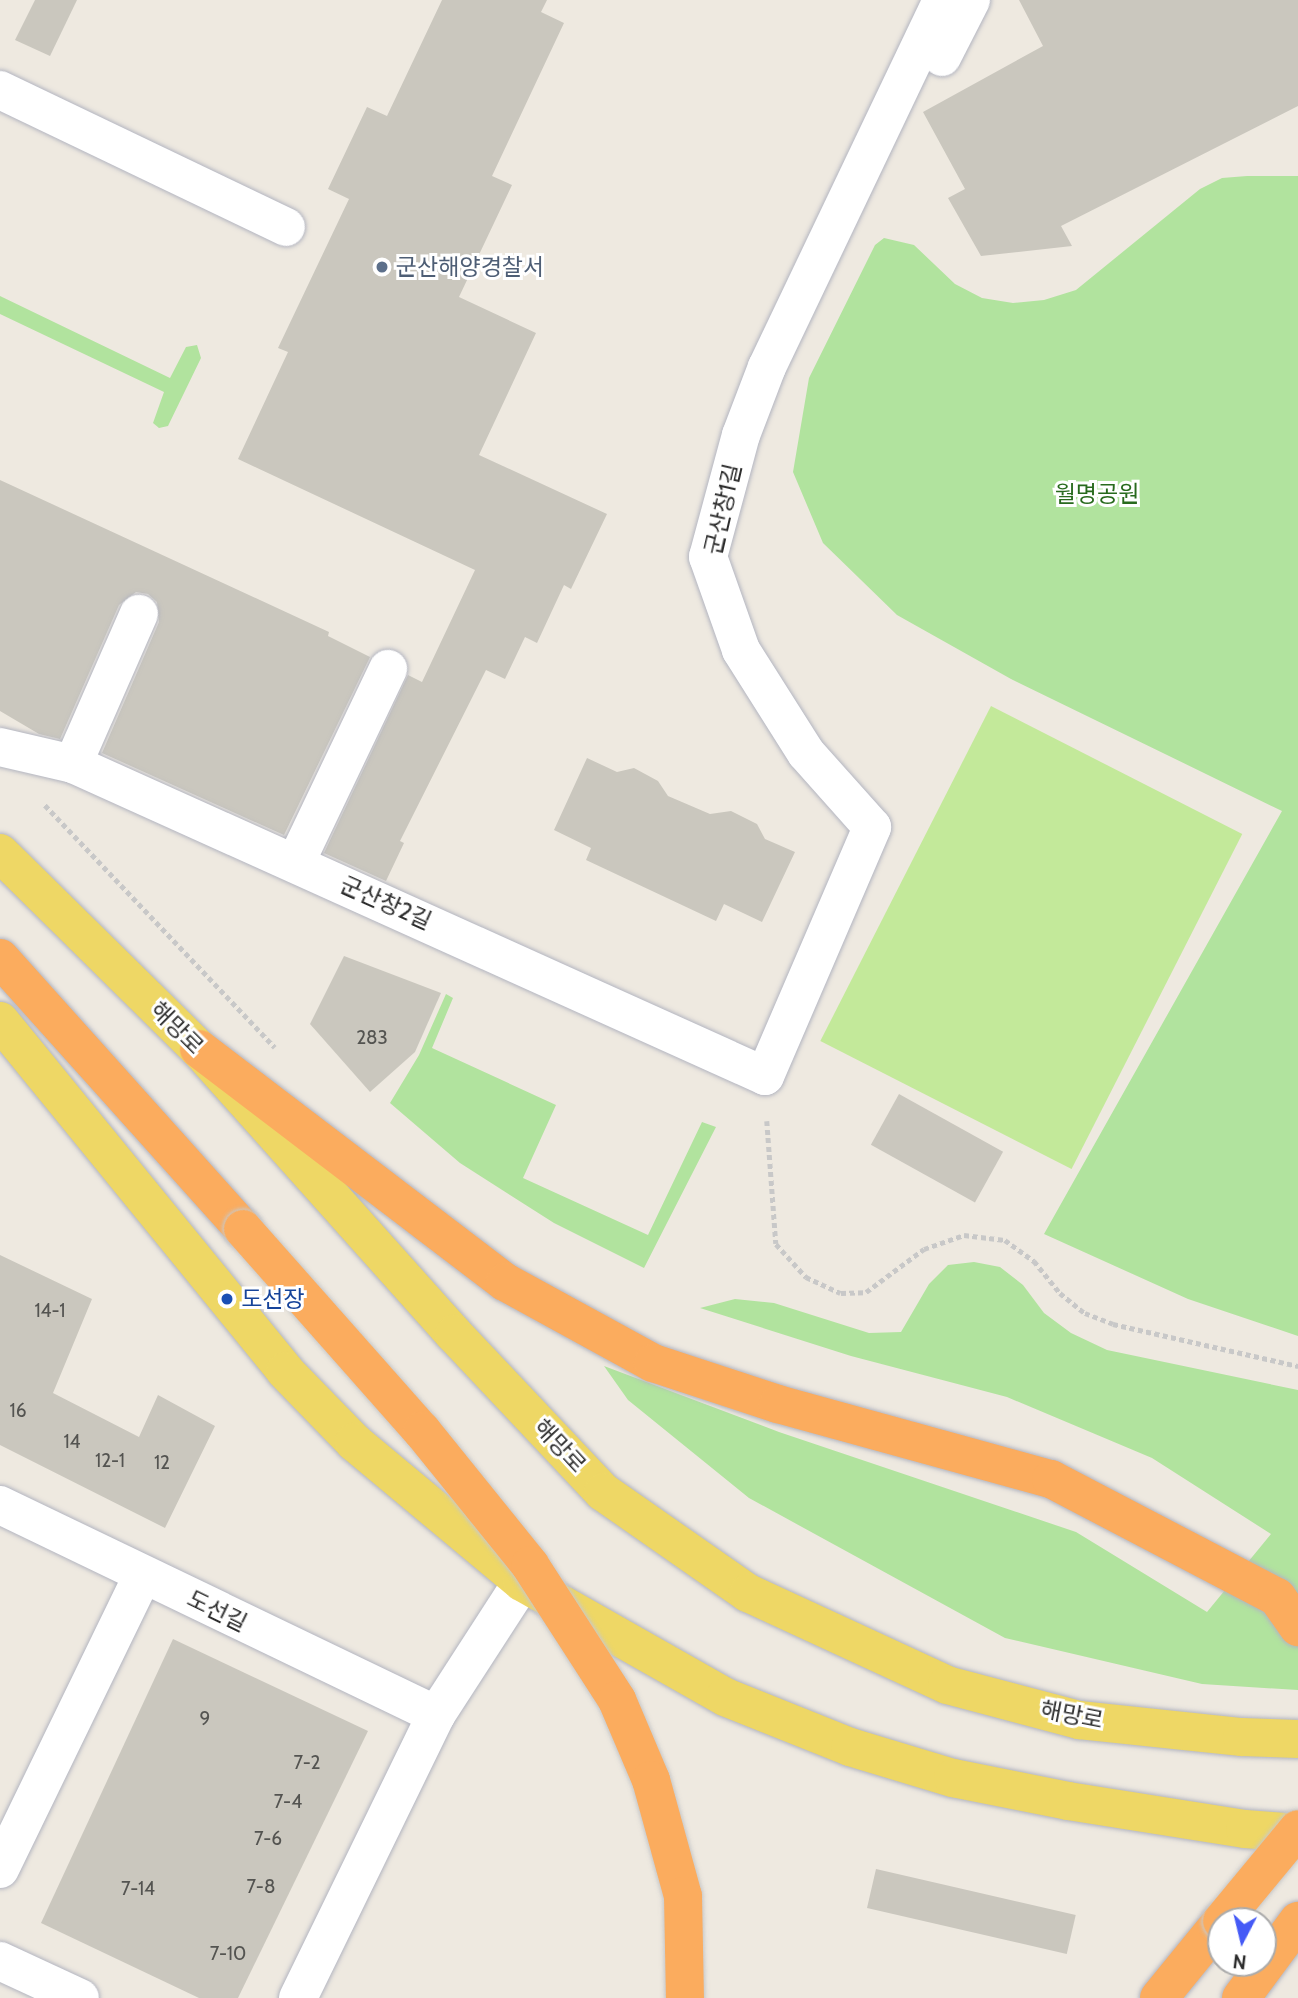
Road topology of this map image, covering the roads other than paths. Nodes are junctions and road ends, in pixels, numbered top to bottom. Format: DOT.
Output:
graph roads {
  1 [pos="942,0"];
  2 [pos="971,0"];
  3 [pos="0,90"];
  4 [pos="838,217"];
  5 [pos="286,227"];
  6 [pos="139,614"];
  7 [pos="388,669"];
  8 [pos="0,747"];
  9 [pos="73,764"];
  10 [pos="0,853"];
  11 [pos="296,862"];
  12 [pos="0,958"];
  13 [pos="0,1021"];
  14 [pos="199,1049"];
  15 [pos="765,1076"];
  16 [pos="0,1505"];
  17 [pos="143,1575"];
  18 [pos="522,1582"];
  19 [pos="1288,1612"];
  20 [pos="436,1715"];
  21 [pos="1298,1739"];
  22 [pos="1298,1831"];
  23 [pos="0,1870"];
  24 [pos="1235,1907"];
  25 [pos="1298,1921"];
  26 [pos="1207,1940"];
  27 [pos="0,1961"];
  28 [pos="80,1998"];
  29 [pos="298,1998"];
  30 [pos="685,1998"];
  31 [pos="1159,1998"];
  32 [pos="1241,1998"];
  1 -- 4 [label="street, 군산창1길"];
  2 -- 4 [label="street"];
  3 -- 5 [label="street"];
  4 -- 15 [label="street, 군산창1길"];
  6 -- 9 [label="street"];
  7 -- 11 [label="street"];
  8 -- 9 [label="street, 군산창2길"];
  9 -- 11 [label="street, 군산창2길"];
  10 -- 14 [label="main road, 해망로"];
  11 -- 15 [label="street, 군산창2길"];
  12 -- 30 [label="highway, bridge"];
  13 -- 18 [label="main road"];
  14 -- 19 [label="highway"];
  14 -- 21 [label="main road, 해망로"];
  16 -- 17 [label="street, 도선길"];
  17 -- 20 [label="street, 도선길"];
  17 -- 23 [label="street"];
  18 -- 20 [label="street"];
  18 -- 22 [label="main road"];
  20 -- 29 [label="street"];
  22 -- 24 [label="highway, bridge"];
  25 -- 32 [label="highway"];
  26 -- 31 [label="highway"];
  27 -- 28 [label="street"];
}
